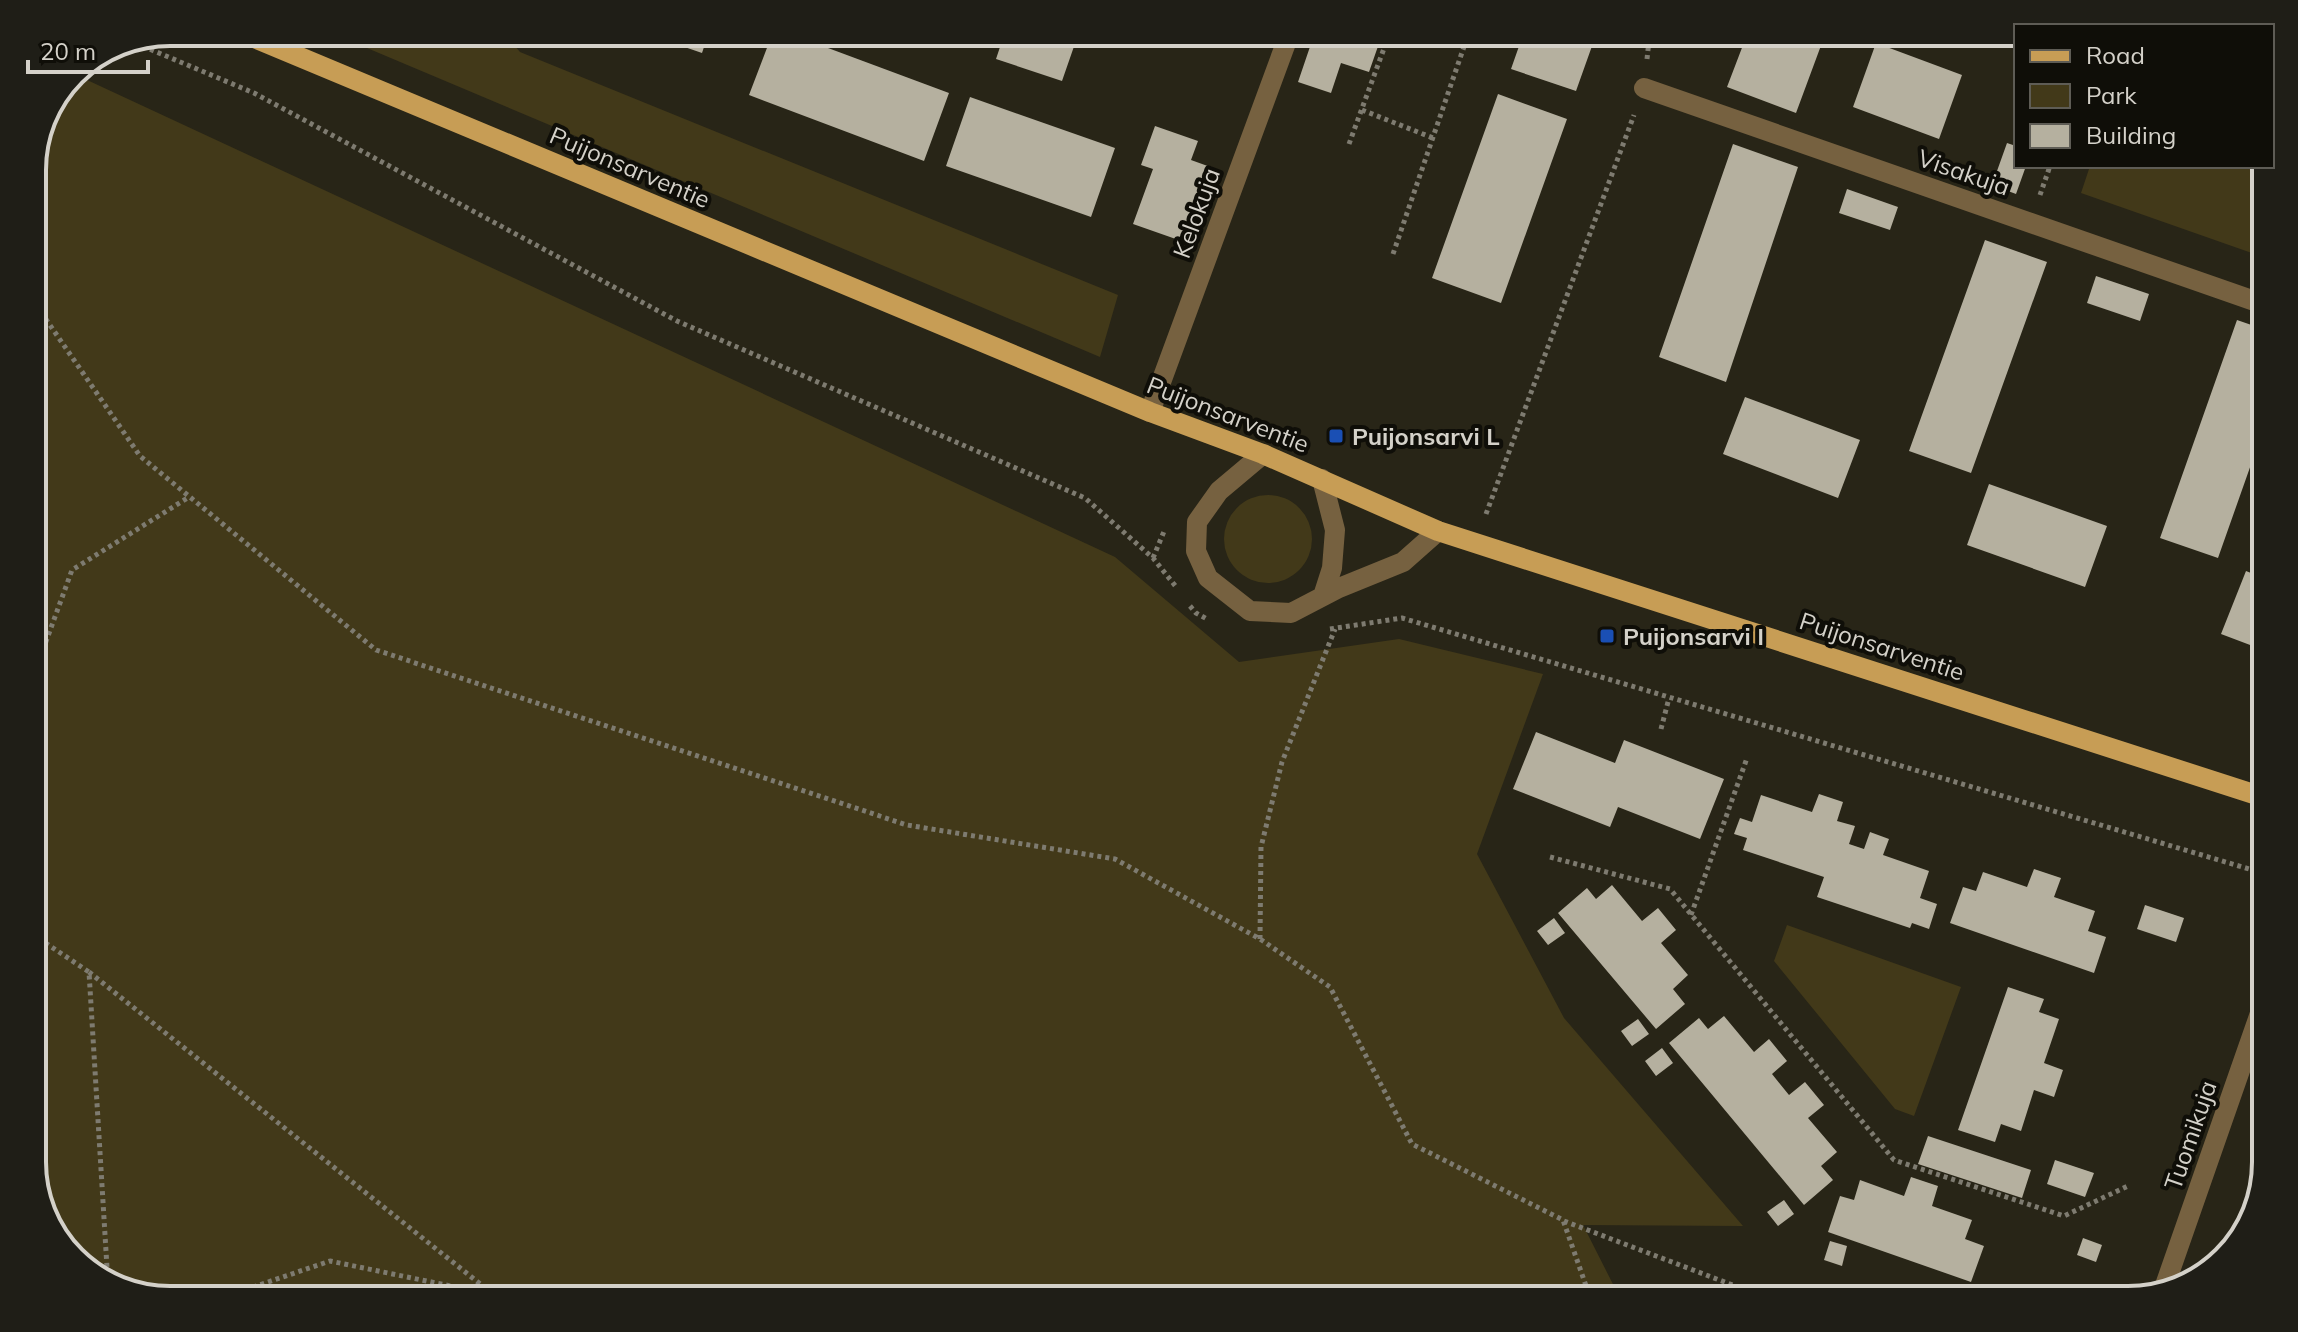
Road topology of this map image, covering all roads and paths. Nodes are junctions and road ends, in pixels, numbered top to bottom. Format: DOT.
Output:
graph roads {
  1 [pos="274,46"];
  2 [pos="1285,46"];
  3 [pos="1385,46"];
  4 [pos="1464,46"];
  5 [pos="1648,46"];
  6 [pos="1644,88"];
  7 [pos="1362,110"];
  8 [pos="1433,138"];
  9 [pos="1349,144"];
  10 [pos="1393,254"];
  11 [pos="2252,300"];
  12 [pos="46,319"];
  13 [pos="1150,412"];
  14 [pos="1263,454"];
  15 [pos="1322,479"];
  16 [pos="189,497"];
  17 [pos="1488,505"];
  18 [pos="1438,531"];
  19 [pos="1323,596"];
  20 [pos="1336,629"];
  21 [pos="46,642"];
  22 [pos="1669,698"];
  23 [pos="1661,729"];
  24 [pos="1747,758"];
  25 [pos="2252,793"];
  26 [pos="1550,857"];
  27 [pos="1691,915"];
  28 [pos="1260,939"];
  29 [pos="46,943"];
  30 [pos="89,972"];
  31 [pos="2252,1036"];
  32 [pos="2128,1186"];
  33 [pos="1563,1220"];
  34 [pos="107,1268"];
  35 [pos="2167,1280"];
  36 [pos="256,1286"];
  37 [pos="442,1286"];
  38 [pos="481,1286"];
  39 [pos="1586,1286"];
  40 [pos="1735,1286"];
  1 -- 13 [label="main road, Puijonsarventie"];
  2 -- 13 [label="street, Kelokuja"];
  3 -- 7 [label="path"];
  4 -- 8 [label="path"];
  5 -- 6 [label="path"];
  6 -- 11 [label="street, Visakuja"];
  6 -- 17 [label="path"];
  7 -- 8 [label="path"];
  7 -- 9 [label="path"];
  8 -- 10 [label="path"];
  12 -- 16 [label="path"];
  13 -- 14 [label="main road, Puijonsarventie"];
  14 -- 15 [label="main road, Puijonsarventie"];
  14 -- 19 [label="street"];
  15 -- 18 [label="main road, Puijonsarventie"];
  15 -- 19 [label="street"];
  16 -- 21 [label="path"];
  16 -- 28 [label="path"];
  18 -- 19 [label="street"];
  18 -- 25 [label="main road, Puijonsarventie"];
  20 -- 28 [label="path"];
  22 -- 23 [label="path"];
  24 -- 27 [label="path"];
  26 -- 27 [label="path"];
  27 -- 32 [label="path"];
  28 -- 33 [label="path"];
  29 -- 30 [label="path"];
  30 -- 34 [label="path"];
  30 -- 38 [label="path"];
  31 -- 35 [label="street, Tuomikuja"];
  33 -- 39 [label="path"];
  33 -- 40 [label="path"];
  36 -- 37 [label="path"];
}
